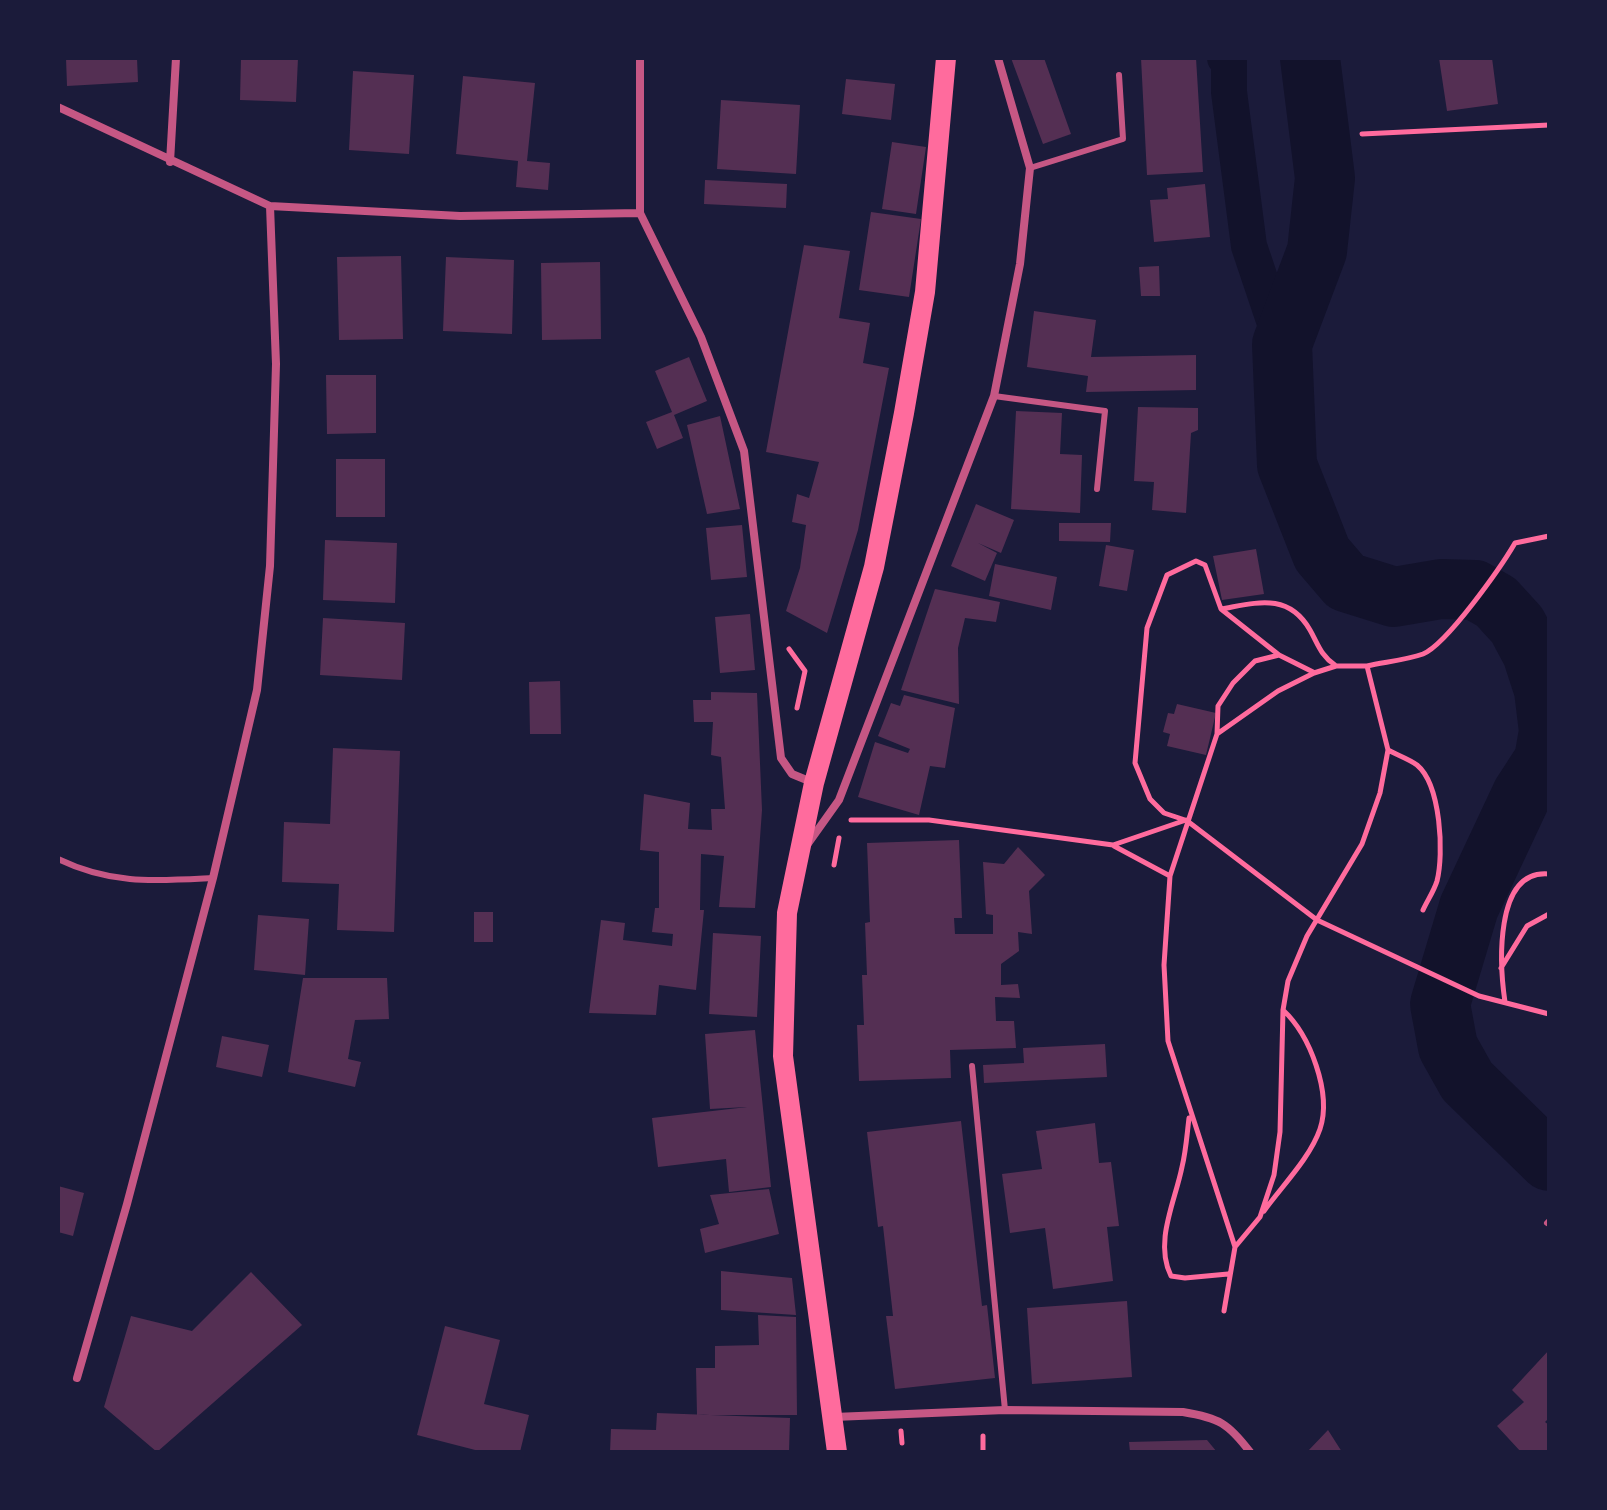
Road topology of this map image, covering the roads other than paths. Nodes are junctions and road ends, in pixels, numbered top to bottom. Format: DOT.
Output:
graph roads {
  1 [pos="176,58"];
  2 [pos="640,58"];
  3 [pos="946,58"];
  4 [pos="998,58"];
  5 [pos="1119,75"];
  6 [pos="58,107"];
  7 [pos="170,162"];
  8 [pos="1030,168"];
  9 [pos="270,206"];
  10 [pos="640,213"];
  11 [pos="994,396"];
  12 [pos="1097,489"];
  13 [pos="814,783"];
  14 [pos="58,859"];
  15 [pos="795,862"];
  16 [pos="213,878"];
  17 [pos="972,1066"];
  18 [pos="77,1378"];
  19 [pos="1005,1410"];
  20 [pos="832,1417"];
  21 [pos="837,1452"];
  22 [pos="1250,1452"];
  1 -- 7 [label="street"];
  2 -- 10 [label="street"];
  3 -- 13 [label="main road"];
  4 -- 8 [label="street"];
  5 -- 8 [label="lane"];
  6 -- 7 [label="street"];
  7 -- 9 [label="street"];
  8 -- 11 [label="street"];
  9 -- 10 [label="street"];
  9 -- 16 [label="street"];
  10 -- 13 [label="street"];
  11 -- 12 [label="lane"];
  11 -- 15 [label="street"];
  13 -- 15 [label="main road"];
  14 -- 16 [label="lane"];
  15 -- 20 [label="main road"];
  16 -- 18 [label="street"];
  17 -- 19 [label="lane"];
  19 -- 20 [label="street"];
  19 -- 22 [label="street"];
  20 -- 21 [label="main road"];
}
